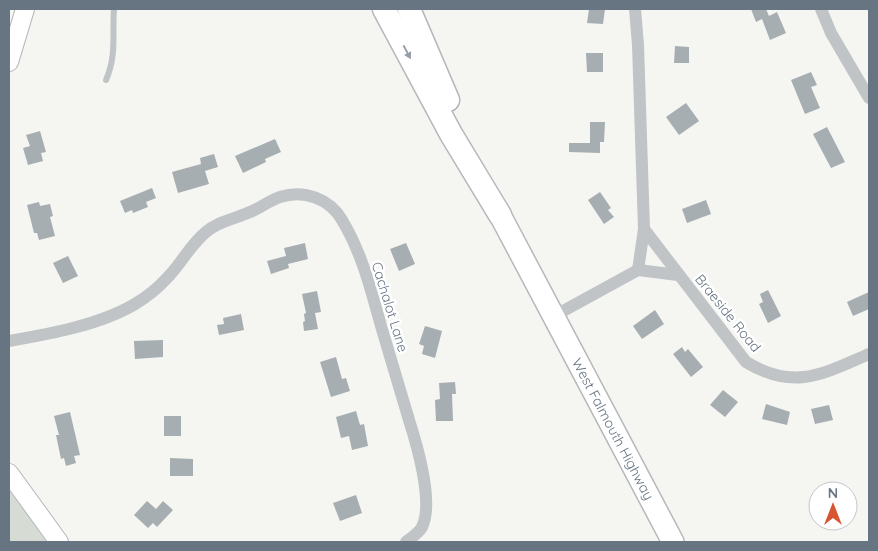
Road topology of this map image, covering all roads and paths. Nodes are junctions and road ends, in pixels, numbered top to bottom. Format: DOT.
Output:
graph roads {
  1 [pos="25,9"];
  2 [pos="114,9"];
  3 [pos="384,9"];
  4 [pos="409,9"];
  5 [pos="635,9"];
  6 [pos="821,9"];
  7 [pos="9,62"];
  8 [pos="106,80"];
  9 [pos="869,98"];
  10 [pos="500,215"];
  11 [pos="644,229"];
  12 [pos="638,270"];
  13 [pos="678,275"];
  14 [pos="554,316"];
  15 [pos="9,341"];
  16 [pos="869,354"];
  17 [pos="9,472"];
  18 [pos="59,542"];
  19 [pos="406,542"];
  20 [pos="673,542"];
  1 -- 7 [label="main road"];
  2 -- 8 [label="lane"];
  3 -- 10 [label="highway, one-way"];
  4 -- 10 [label="highway"];
  5 -- 11 [label="street"];
  6 -- 9 [label="street"];
  10 -- 14 [label="highway, West Falmouth Highway"];
  11 -- 12 [label="street"];
  11 -- 13 [label="street, Braeside Road"];
  12 -- 13 [label="street, Braeside Road"];
  12 -- 14 [label="street"];
  13 -- 16 [label="street, Braeside Road"];
  14 -- 20 [label="highway, West Falmouth Highway"];
  15 -- 19 [label="street, Cachalot Lane"];
  17 -- 18 [label="main road"];
}
